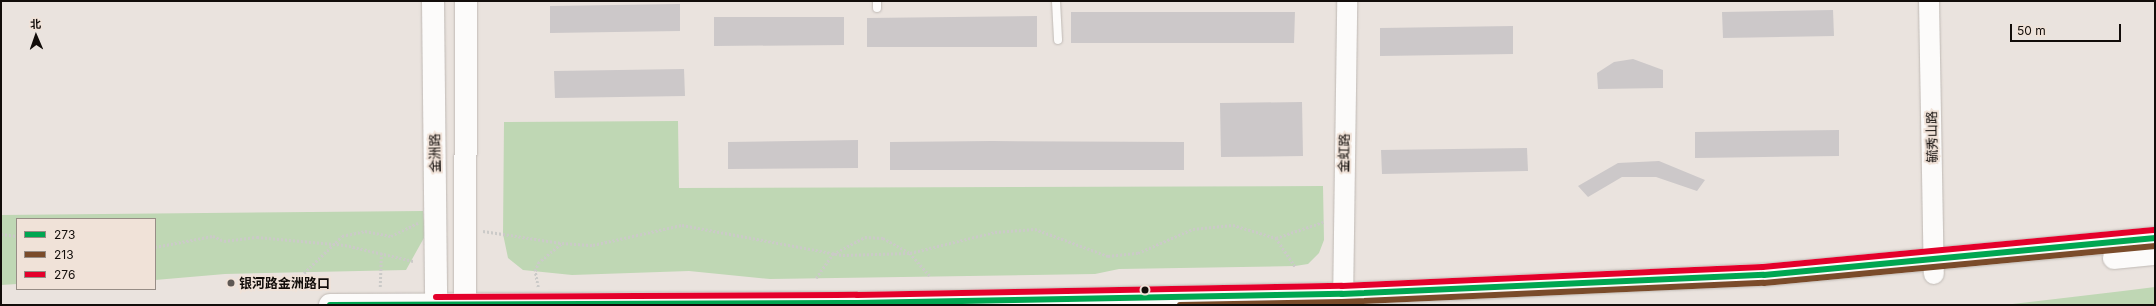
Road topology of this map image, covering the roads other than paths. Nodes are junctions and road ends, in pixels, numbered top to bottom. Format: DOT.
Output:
graph roads {
  1 [pos="433,1"];
  2 [pos="466,1"];
  3 [pos="1056,1"];
  4 [pos="1347,1"];
  5 [pos="1929,1"];
  6 [pos="1058,40"];
  7 [pos="2155,238"];
  8 [pos="2155,254"];
  9 [pos="1935,267"];
  10 [pos="1342,299"];
  11 [pos="465,304"];
  12 [pos="330,305"];
  13 [pos="436,305"];
  14 [pos="1437,305"];
  1 -- 13 [label="main road, 金洲路"];
  2 -- 11 [label="main road"];
  3 -- 6 [label="lane"];
  4 -- 10 [label="street, 金虹路"];
  5 -- 9 [label="street, 毓秀山路"];
  7 -- 9 [label="main road"];
  8 -- 9 [label="main road"];
  9 -- 10 [label="main road"];
  9 -- 14 [label="main road"];
  10 -- 11 [label="main road"];
  11 -- 13 [label="main road"];
  12 -- 13 [label="main road"];
}
